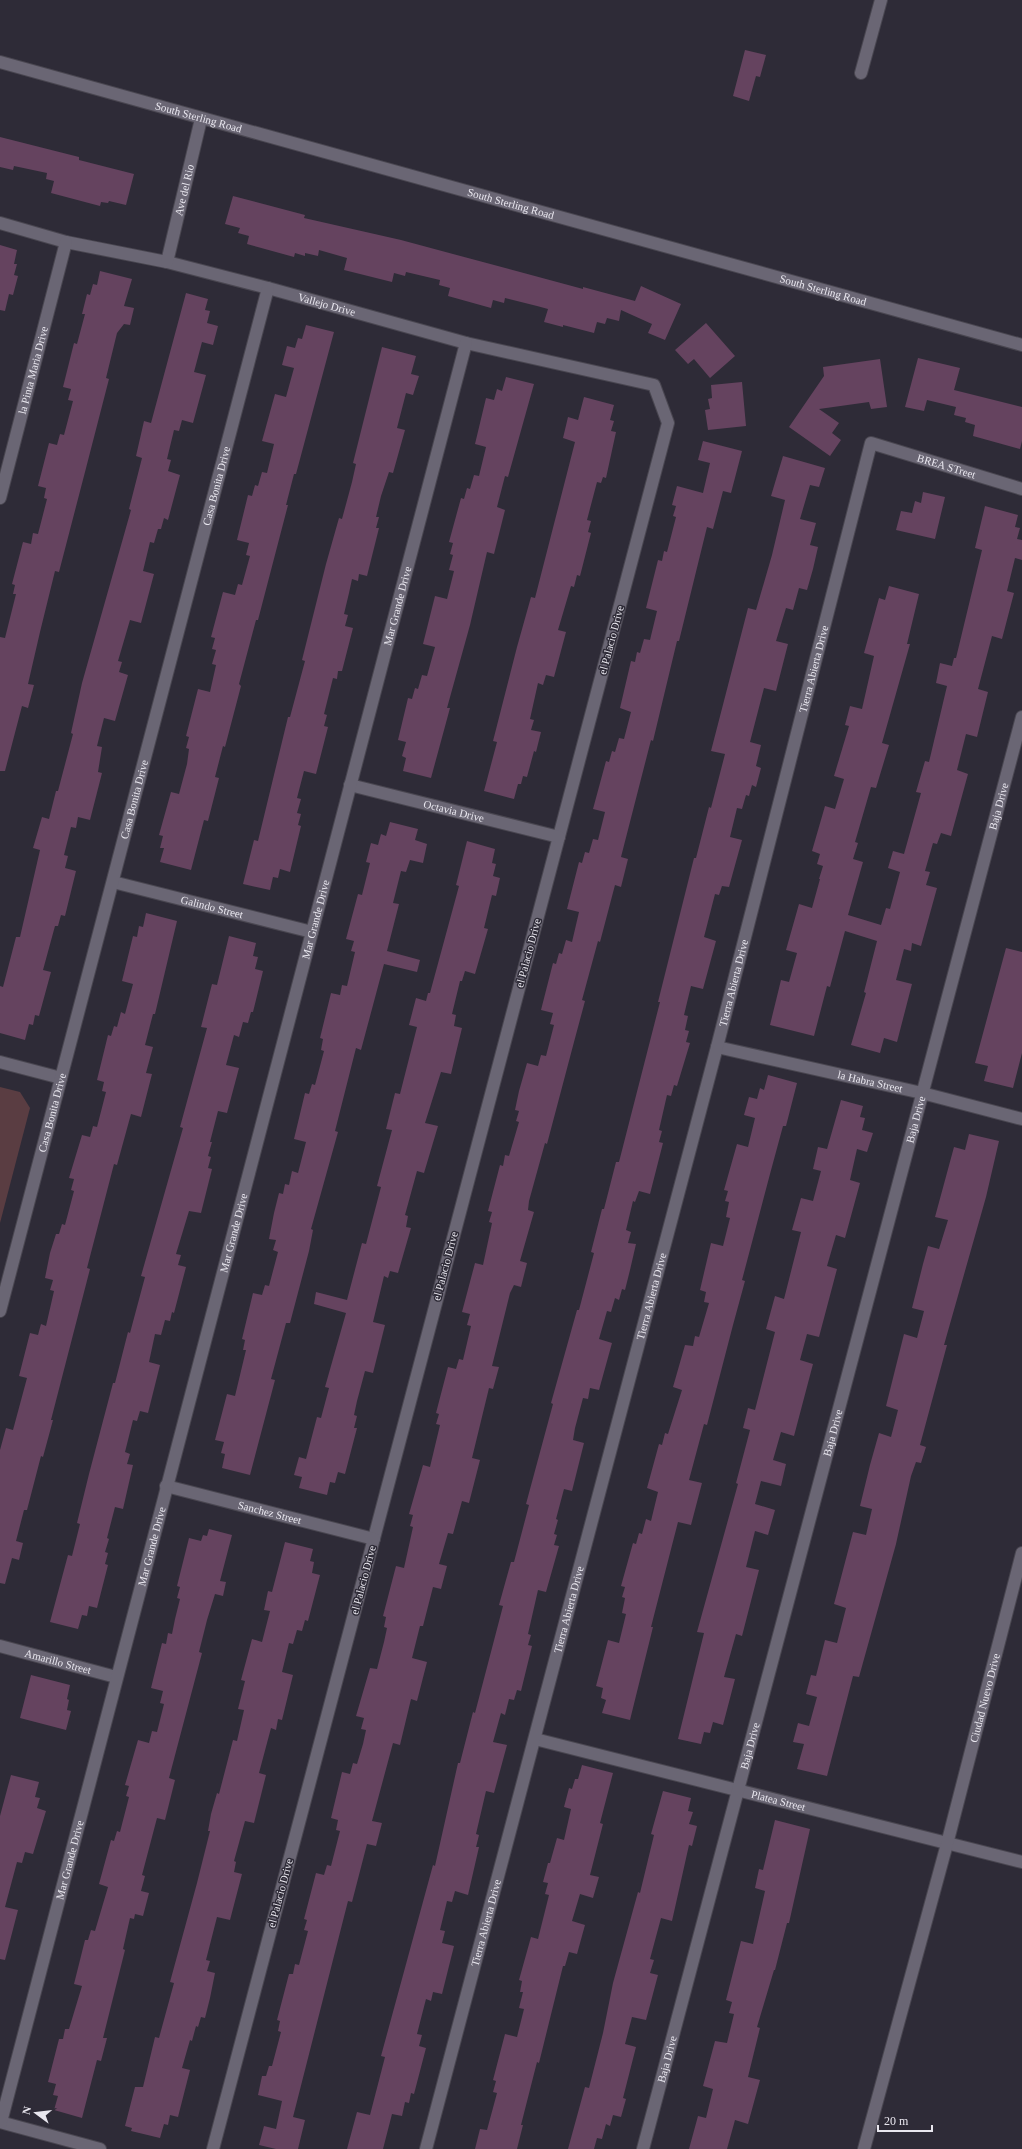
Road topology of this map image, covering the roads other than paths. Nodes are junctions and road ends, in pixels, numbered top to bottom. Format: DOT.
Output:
graph roads {
  1 [pos="881,0"];
  2 [pos="0,62"];
  3 [pos="861,73"];
  4 [pos="201,119"];
  5 [pos="0,223"];
  6 [pos="66,242"];
  7 [pos="166,262"];
  8 [pos="268,288"];
  9 [pos="466,343"];
  10 [pos="1022,345"];
  11 [pos="654,385"];
  12 [pos="871,442"];
  13 [pos="1022,489"];
  14 [pos="0,498"];
  15 [pos="1022,717"];
  16 [pos="350,785"];
  17 [pos="559,837"];
  18 [pos="113,882"];
  19 [pos="312,932"];
  20 [pos="717,1047"];
  21 [pos="0,1062"];
  22 [pos="61,1078"];
  23 [pos="922,1093"];
  24 [pos="1022,1119"];
  25 [pos="5,1272"];
  26 [pos="0,1311"];
  27 [pos="166,1486"];
  28 [pos="374,1539"];
  29 [pos="1022,1553"];
  30 [pos="0,1646"];
  31 [pos="116,1677"];
  32 [pos="535,1739"];
  33 [pos="737,1791"];
  34 [pos="947,1844"];
  35 [pos="1022,1862"];
  36 [pos="0,2122"];
  37 [pos="100,2149"];
  38 [pos="213,2149"];
  39 [pos="426,2149"];
  40 [pos="643,2149"];
  41 [pos="864,2149"];
  1 -- 3 [label="street"];
  2 -- 4 [label="street, South Sterling Road"];
  4 -- 7 [label="street, Ave del Rio"];
  4 -- 10 [label="street, South Sterling Road"];
  5 -- 6 [label="street, Vallejo Drive"];
  6 -- 7 [label="street, Vallejo Drive"];
  6 -- 14 [label="street, la Pinta Maria Drive"];
  7 -- 8 [label="street, Vallejo Drive"];
  8 -- 9 [label="street, Vallejo Drive"];
  8 -- 18 [label="street, Casa Bonita Drive"];
  9 -- 11 [label="street, Vallejo Drive"];
  9 -- 16 [label="street, Mar Grande Drive"];
  11 -- 17 [label="street, el Palacio Drive"];
  12 -- 13 [label="street, BREA STreet"];
  12 -- 20 [label="street, Tierra Abierta Drive"];
  15 -- 23 [label="street, Baja Drive"];
  16 -- 17 [label="street, Octavia Drive"];
  16 -- 19 [label="street, Mar Grande Drive"];
  17 -- 28 [label="street, el Palacio Drive"];
  18 -- 19 [label="street, Galindo Street"];
  18 -- 22 [label="street, Casa Bonita Drive"];
  19 -- 27 [label="street, Mar Grande Drive"];
  20 -- 23 [label="street, la Habra Street"];
  20 -- 32 [label="street, Tierra Abierta Drive"];
  21 -- 22 [label="street"];
  22 -- 25 [label="street, Casa Bonita Drive"];
  23 -- 24 [label="street, la Habra Street"];
  23 -- 33 [label="street, Baja Drive"];
  25 -- 26 [label="street, Casa Bonita Drive"];
  27 -- 28 [label="street, Sanchez Street"];
  27 -- 31 [label="street, Mar Grande Drive"];
  28 -- 38 [label="street, el Palacio Drive"];
  29 -- 34 [label="street, Ciudad Nuevo Drive"];
  30 -- 31 [label="street, Amarillo Street"];
  31 -- 36 [label="street, Mar Grande Drive"];
  32 -- 33 [label="street, Platea Street"];
  32 -- 39 [label="street, Tierra Abierta Drive"];
  33 -- 34 [label="street, Platea Street"];
  33 -- 40 [label="street, Baja Drive"];
  34 -- 35 [label="street, Platea Street"];
  34 -- 41 [label="street, Ciudad Nuevo Drive"];
  36 -- 37 [label="street"];
}
